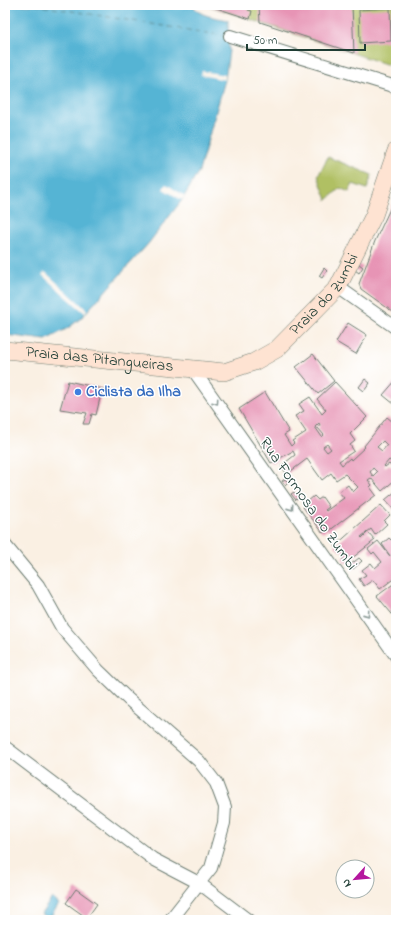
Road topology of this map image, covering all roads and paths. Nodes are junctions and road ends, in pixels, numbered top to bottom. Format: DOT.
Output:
graph roads {
  1 [pos="230,36"];
  2 [pos="396,87"];
  3 [pos="396,151"];
  4 [pos="338,287"];
  5 [pos="396,328"];
  6 [pos="5,350"];
  7 [pos="194,371"];
  8 [pos="5,545"];
  9 [pos="396,656"];
  10 [pos="5,747"];
  11 [pos="199,883"];
  12 [pos="170,920"];
  13 [pos="248,920"];
  1 -- 2 [label="street"];
  3 -- 4 [label="main road, Praia do Zumbi"];
  4 -- 5 [label="street"];
  4 -- 7 [label="main road, Praia do Zumbi"];
  6 -- 7 [label="main road, Praia das Pitangueiras"];
  7 -- 9 [label="street, Rua Formosa do Zumbi, one-way"];
  8 -- 11 [label="street"];
  10 -- 11 [label="street"];
  11 -- 12 [label="street"];
  11 -- 13 [label="street"];
}
